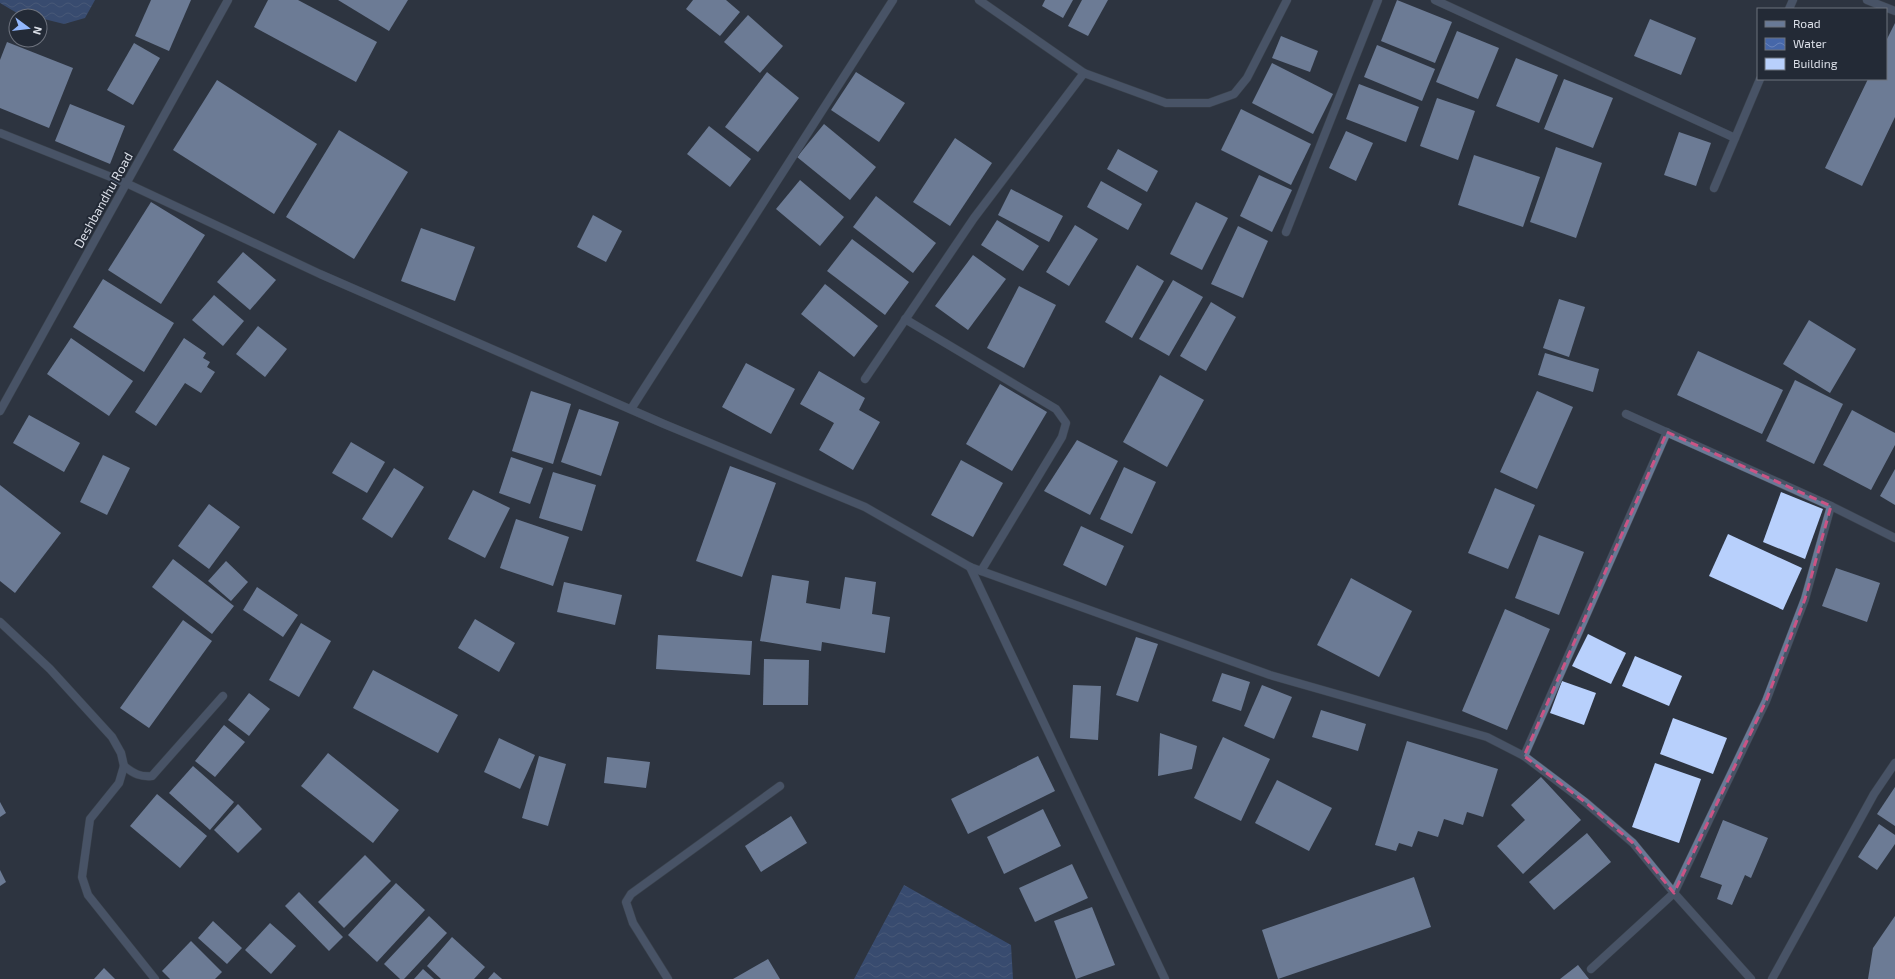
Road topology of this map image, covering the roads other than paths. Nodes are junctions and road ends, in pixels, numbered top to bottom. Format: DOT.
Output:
graph roads {
  1 [pos="228,0"];
  2 [pos="893,0"];
  3 [pos="979,0"];
  4 [pos="1287,0"];
  5 [pos="1378,0"];
  6 [pos="1435,0"];
  7 [pos="1867,0"];
  8 [pos="1895,11"];
  9 [pos="1084,73"];
  10 [pos="1760,80"];
  11 [pos="0,133"];
  12 [pos="1735,138"];
  13 [pos="126,183"];
  14 [pos="1714,188"];
  15 [pos="1286,232"];
  16 [pos="905,319"];
  17 [pos="865,379"];
  18 [pos="631,409"];
  19 [pos="0,411"];
  20 [pos="1626,414"];
  21 [pos="1667,432"];
  22 [pos="1831,506"];
  23 [pos="1895,538"];
  24 [pos="970,567"];
  25 [pos="982,571"];
  26 [pos="0,622"];
  27 [pos="223,696"];
  28 [pos="1524,756"];
  29 [pos="1895,763"];
  30 [pos="124,766"];
  31 [pos="780,786"];
  32 [pos="1674,893"];
  33 [pos="1591,968"];
  34 [pos="155,979"];
  35 [pos="668,979"];
  36 [pos="1165,979"];
  37 [pos="1751,979"];
  38 [pos="1772,979"];
  1 -- 13 [label="street, Deshbandhu Road"];
  2 -- 18 [label="street"];
  3 -- 9 [label="street"];
  4 -- 9 [label="street"];
  5 -- 15 [label="street"];
  6 -- 12 [label="street"];
  7 -- 8 [label="street"];
  9 -- 16 [label="street"];
  10 -- 12 [label="street"];
  11 -- 13 [label="street"];
  12 -- 14 [label="street"];
  13 -- 18 [label="street"];
  13 -- 19 [label="street, Deshbandhu Road"];
  16 -- 17 [label="street"];
  16 -- 25 [label="street"];
  18 -- 24 [label="street"];
  20 -- 21 [label="street"];
  21 -- 22 [label="street"];
  21 -- 28 [label="street"];
  22 -- 23 [label="street"];
  22 -- 32 [label="street"];
  24 -- 25 [label="street"];
  24 -- 36 [label="street"];
  25 -- 28 [label="street"];
  26 -- 30 [label="street"];
  27 -- 30 [label="street"];
  28 -- 32 [label="street"];
  29 -- 38 [label="street"];
  30 -- 34 [label="street"];
  31 -- 35 [label="street"];
  32 -- 33 [label="street"];
  32 -- 37 [label="street"];
}
